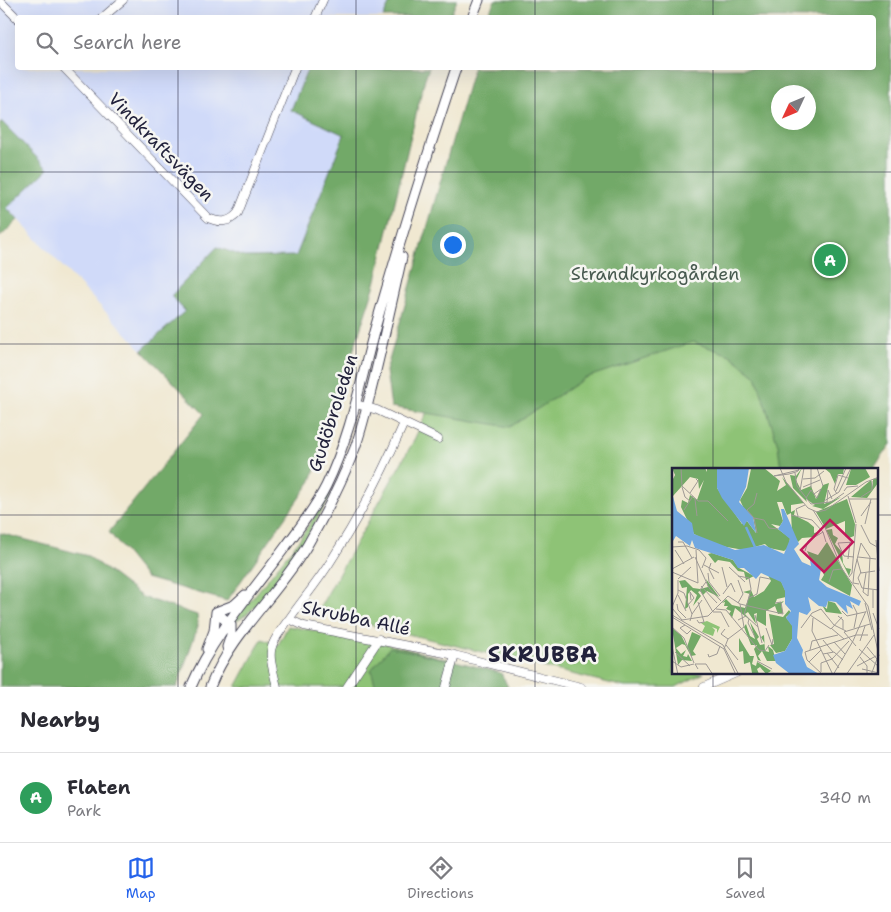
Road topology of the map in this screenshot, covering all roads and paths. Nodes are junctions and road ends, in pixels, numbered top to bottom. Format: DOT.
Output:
graph roads {
  1 [pos="123,0"];
  2 [pos="323,0"];
  3 [pos="479,0"];
  4 [pos="0,1"];
  5 [pos="106,15"];
  6 [pos="317,15"];
  7 [pos="473,15"];
  8 [pos="15,16"];
  9 [pos="66,70"];
  10 [pos="294,70"];
  11 [pos="455,70"];
  12 [pos="420,174"];
  13 [pos="356,404"];
  14 [pos="366,406"];
  15 [pos="404,423"];
  16 [pos="438,439"];
  17 [pos="258,584"];
  18 [pos="216,612"];
  19 [pos="288,619"];
  20 [pos="229,622"];
  21 [pos="379,639"];
  22 [pos="455,655"];
  23 [pos="217,670"];
  24 [pos="734,674"];
  25 [pos="192,684"];
  26 [pos="210,687"];
  27 [pos="277,687"];
  28 [pos="347,687"];
  29 [pos="446,687"];
  30 [pos="581,687"];
  31 [pos="704,687"];
  1 -- 5 [label="street"];
  2 -- 6 [label="street"];
  3 -- 7 [label="main road"];
  4 -- 8 [label="street"];
  9 -- 10 [label="street, Vindkraftsvägen"];
  11 -- 12 [label="main road, Gudöbroleden"];
  12 -- 13 [label="main road, Gudöbroleden"];
  12 -- 14 [label="main road, Gudöbroleden"];
  13 -- 14 [label="street"];
  13 -- 17 [label="main road, Gudöbroleden"];
  14 -- 15 [label="street"];
  14 -- 23 [label="main road, Gudöbroleden"];
  15 -- 16 [label="street"];
  15 -- 19 [label="street, Skrubba Allé"];
  17 -- 18 [label="main road"];
  17 -- 20 [label="main road, Gudöbroleden"];
  18 -- 20 [label="main road"];
  18 -- 25 [label="main road"];
  19 -- 21 [label="street, Skrubba Allé"];
  19 -- 27 [label="street"];
  20 -- 23 [label="main road"];
  20 -- 25 [label="main road, Gudöbroleden"];
  21 -- 22 [label="street, Skrubba Allé"];
  21 -- 28 [label="street"];
  22 -- 29 [label="street"];
  22 -- 30 [label="street, Skrubba Allé"];
  23 -- 26 [label="main road, Gudöbroleden"];
  24 -- 31 [label="street"];
}
